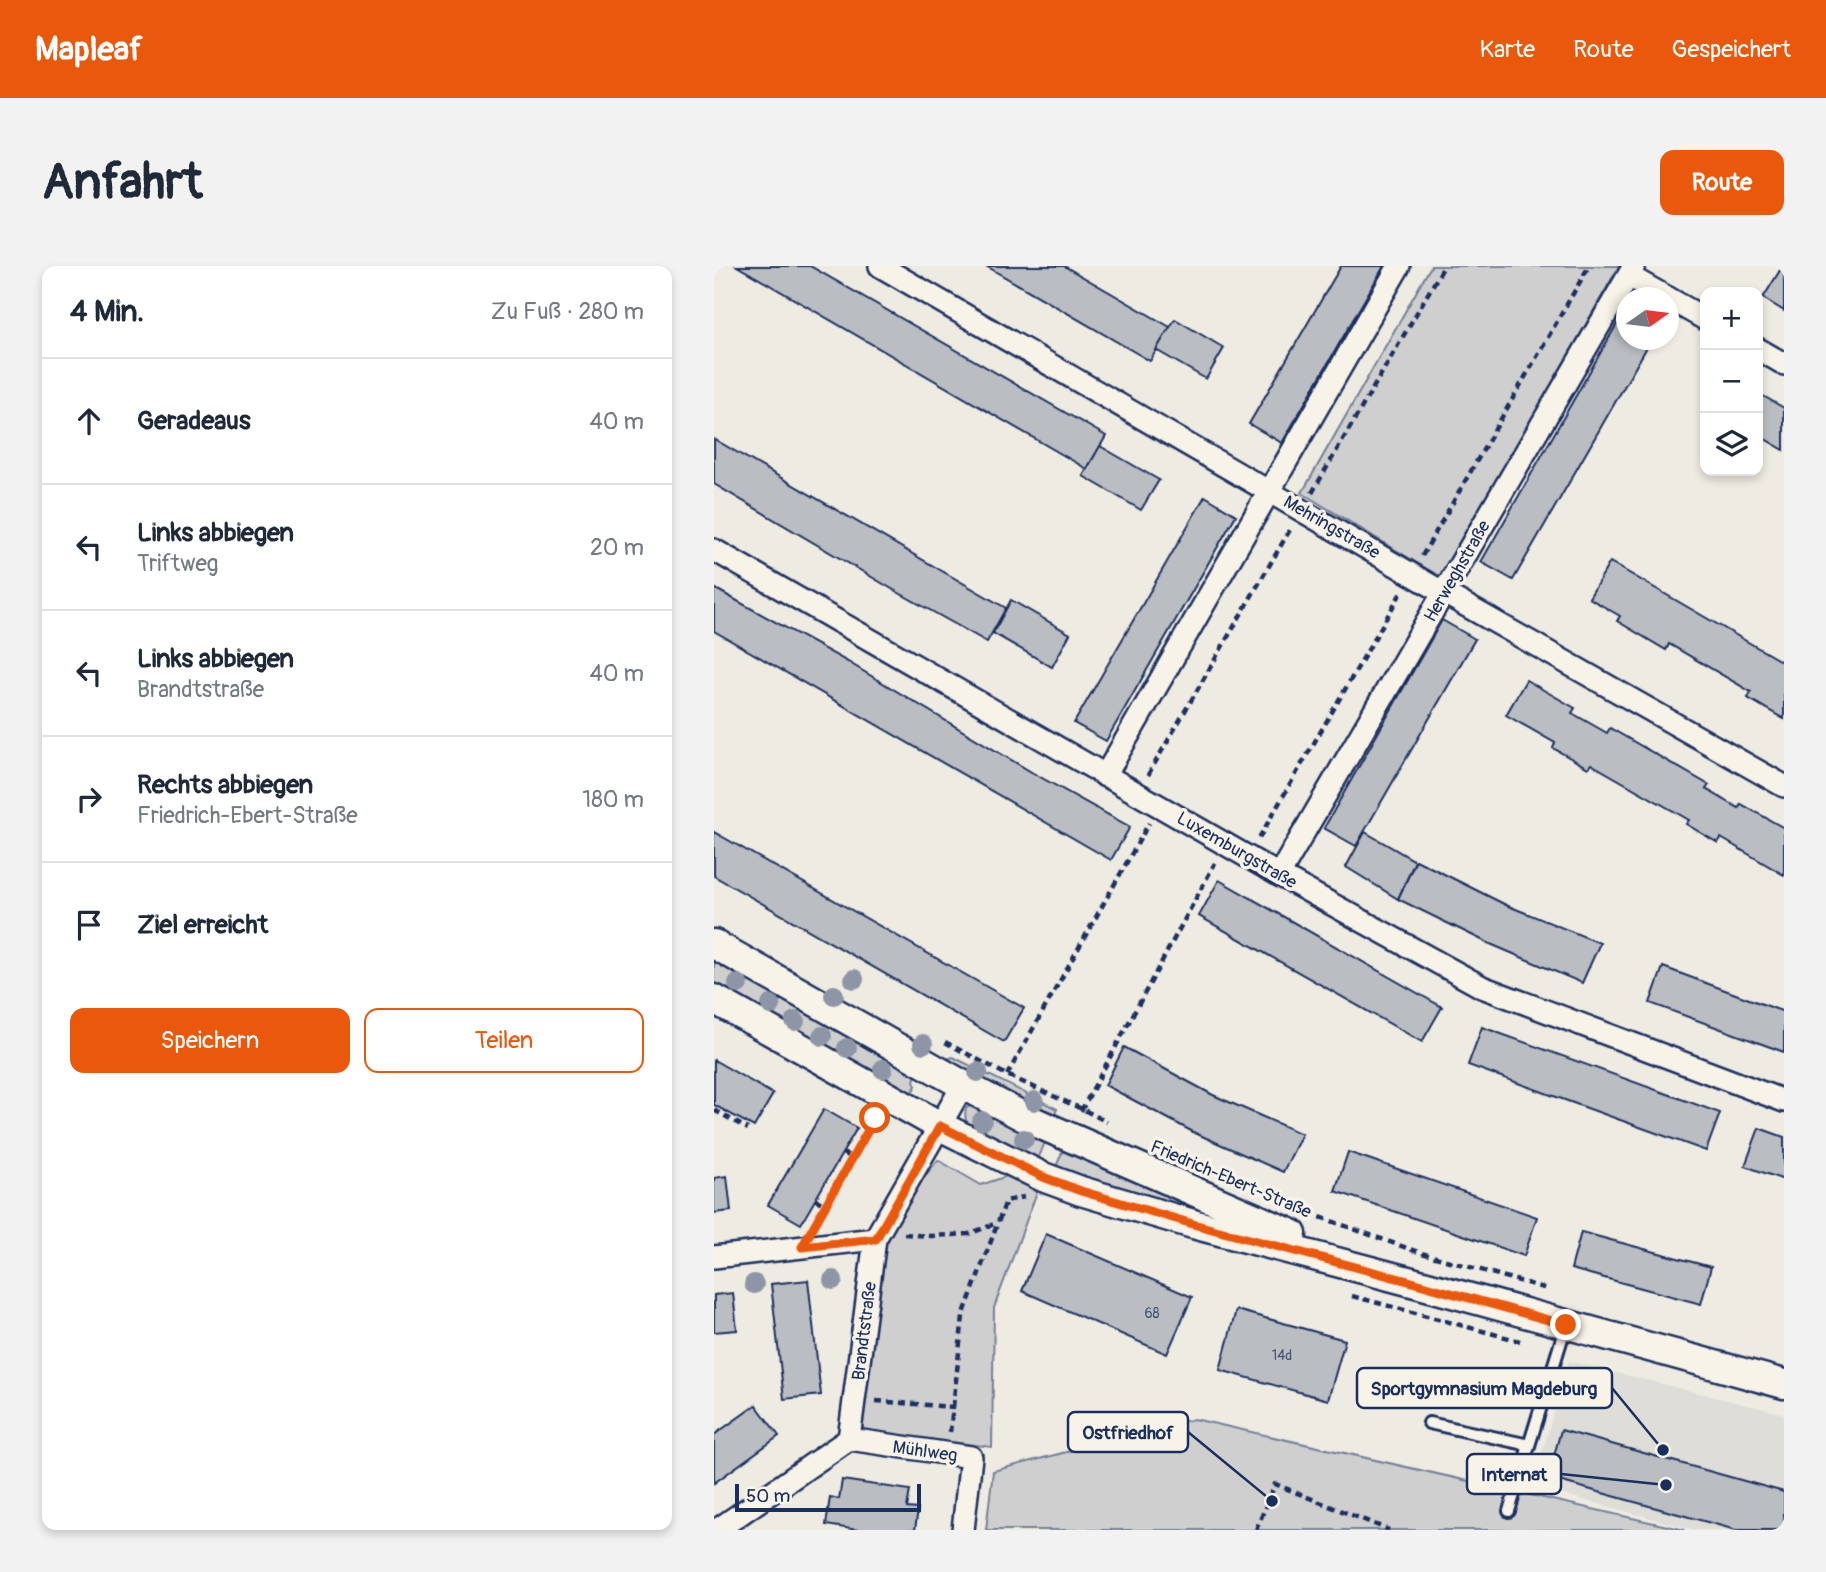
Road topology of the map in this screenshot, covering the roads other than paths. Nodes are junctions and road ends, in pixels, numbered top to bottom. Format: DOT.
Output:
graph roads {
  1 [pos="880,266"];
  2 [pos="1399,266"];
  3 [pos="1632,271"];
  4 [pos="1653,287"];
  5 [pos="1679,304"];
  6 [pos="1700,316"];
  7 [pos="1760,350"];
  8 [pos="1784,364"];
  9 [pos="1270,491"];
  10 [pos="714,550"];
  11 [pos="1444,593"];
  12 [pos="1105,776"];
  13 [pos="1784,786"];
  14 [pos="1279,875"];
  15 [pos="714,944"];
  16 [pos="714,999"];
  17 [pos="963,1085"];
  18 [pos="1784,1101"];
  19 [pos="940,1126"];
  20 [pos="876,1239"];
  21 [pos="714,1257"];
  22 [pos="1412,1282"];
  23 [pos="1566,1325"];
  24 [pos="1784,1384"];
  25 [pos="1429,1423"];
  26 [pos="849,1439"];
  27 [pos="1529,1445"];
  28 [pos="1509,1511"];
  29 [pos="717,1530"];
  30 [pos="963,1530"];
  1 -- 9 [label="street, Mehringstraße"];
  2 -- 9 [label="street"];
  3 -- 4 [label="street"];
  3 -- 11 [label="street, Herweghstraße"];
  5 -- 6 [label="street"];
  7 -- 8 [label="street"];
  9 -- 11 [label="street, Mehringstraße"];
  9 -- 12 [label="street"];
  10 -- 12 [label="street, Luxemburgstraße"];
  11 -- 13 [label="street, Mehringstraße"];
  11 -- 14 [label="street, Herweghstraße"];
  12 -- 14 [label="street, Luxemburgstraße"];
  14 -- 18 [label="street, Luxemburgstraße"];
  15 -- 17 [label="street, Friedrich-Ebert-Straße"];
  16 -- 19 [label="street, Friedrich-Ebert-Straße"];
  17 -- 19 [label="street, Brandtstraße"];
  17 -- 22 [label="street, Friedrich-Ebert-Straße"];
  19 -- 20 [label="street, Brandtstraße"];
  19 -- 22 [label="street, Friedrich-Ebert-Straße"];
  20 -- 21 [label="street"];
  20 -- 26 [label="street, Brandtstraße"];
  22 -- 23 [label="street, Friedrich-Ebert-Straße"];
  23 -- 24 [label="street, Friedrich-Ebert-Straße"];
  23 -- 27 [label="lane"];
  25 -- 27 [label="lane"];
  26 -- 29 [label="street"];
  26 -- 30 [label="street, Mühlweg"];
  27 -- 28 [label="lane"];
}
